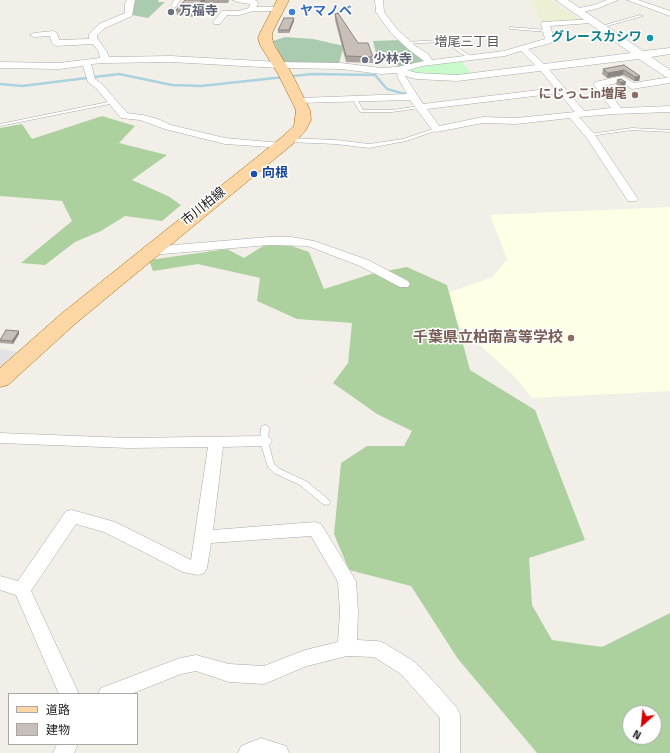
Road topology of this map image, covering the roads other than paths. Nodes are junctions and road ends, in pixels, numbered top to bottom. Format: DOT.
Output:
graph roads {
  1 [pos="131,0"];
  2 [pos="237,0"];
  3 [pos="379,0"];
  4 [pos="561,0"];
  5 [pos="614,0"];
  6 [pos="631,0"];
  7 [pos="281,5"];
  8 [pos="253,8"];
  9 [pos="577,11"];
  10 [pos="670,14"];
  11 [pos="641,16"];
  12 [pos="217,22"];
  13 [pos="595,24"];
  14 [pos="511,28"];
  15 [pos="547,31"];
  16 [pos="34,35"];
  17 [pos="94,41"];
  18 [pos="406,43"];
  19 [pos="522,48"];
  20 [pos="670,51"];
  21 [pos="640,55"];
  22 [pos="470,57"];
  23 [pos="105,60"];
  24 [pos="86,62"];
  25 [pos="430,63"];
  26 [pos="0,65"];
  27 [pos="543,68"];
  28 [pos="399,72"];
  29 [pos="284,73"];
  30 [pos="669,75"];
  31 [pos="562,90"];
  32 [pos="412,97"];
  33 [pos="354,98"];
  34 [pos="300,101"];
  35 [pos="114,102"];
  36 [pos="420,107"];
  37 [pos="670,109"];
  38 [pos="618,111"];
  39 [pos="577,115"];
  40 [pos="0,126"];
  41 [pos="436,129"];
  42 [pos="670,131"];
  43 [pos="590,136"];
  44 [pos="285,143"];
  45 [pos="632,200"];
  46 [pos="151,250"];
  47 [pos="404,284"];
  48 [pos="0,380"];
  49 [pos="265,435"];
  50 [pos="0,438"];
  51 [pos="216,443"];
  52 [pos="326,502"];
  53 [pos="204,536"];
  54 [pos="0,583"];
  55 [pos="22,590"];
  56 [pos="347,648"];
  57 [pos="69,693"];
  58 [pos="111,693"];
  59 [pos="248,753"];
  60 [pos="279,753"];
  61 [pos="450,753"];
  1 -- 17 [label="street"];
  2 -- 8 [label="street"];
  3 -- 18 [label="street"];
  4 -- 9 [label="street"];
  5 -- 9 [label="street"];
  6 -- 10 [label="street"];
  7 -- 8 [label="street"];
  7 -- 29 [label="main road, 市川柏線"];
  8 -- 12 [label="street"];
  9 -- 13 [label="street"];
  11 -- 13 [label="lane"];
  13 -- 15 [label="street"];
  13 -- 21 [label="street"];
  14 -- 15 [label="lane"];
  15 -- 19 [label="street"];
  16 -- 17 [label="street"];
  17 -- 23 [label="street"];
  18 -- 22 [label="lane"];
  18 -- 25 [label="street"];
  19 -- 22 [label="street"];
  19 -- 27 [label="street"];
  20 -- 21 [label="street"];
  21 -- 27 [label="street"];
  21 -- 30 [label="street"];
  22 -- 25 [label="street"];
  23 -- 24 [label="street"];
  23 -- 29 [label="street"];
  24 -- 26 [label="street"];
  24 -- 35 [label="street"];
  25 -- 28 [label="street"];
  27 -- 28 [label="street"];
  27 -- 31 [label="street"];
  28 -- 29 [label="street"];
  28 -- 32 [label="street"];
  29 -- 34 [label="main road, 市川柏線"];
  30 -- 38 [label="street"];
  31 -- 36 [label="street"];
  31 -- 39 [label="street"];
  32 -- 33 [label="street"];
  32 -- 36 [label="street"];
  33 -- 34 [label="street"];
  33 -- 36 [label="lane"];
  34 -- 44 [label="main road, 市川柏線"];
  35 -- 40 [label="lane"];
  35 -- 44 [label="street"];
  36 -- 41 [label="street"];
  37 -- 38 [label="street"];
  38 -- 39 [label="street"];
  39 -- 41 [label="street"];
  39 -- 43 [label="street"];
  41 -- 44 [label="lane"];
  42 -- 43 [label="lane"];
  43 -- 45 [label="street"];
  44 -- 46 [label="main road, 市川柏線"];
  46 -- 47 [label="street"];
  46 -- 48 [label="main road, 市川柏線"];
  49 -- 51 [label="street"];
  49 -- 52 [label="lane"];
  50 -- 51 [label="street"];
  51 -- 53 [label="street"];
  53 -- 55 [label="street"];
  53 -- 56 [label="street"];
  54 -- 55 [label="street"];
  55 -- 57 [label="street"];
  56 -- 58 [label="street"];
  56 -- 61 [label="street"];
  59 -- 60 [label="street"];
}
